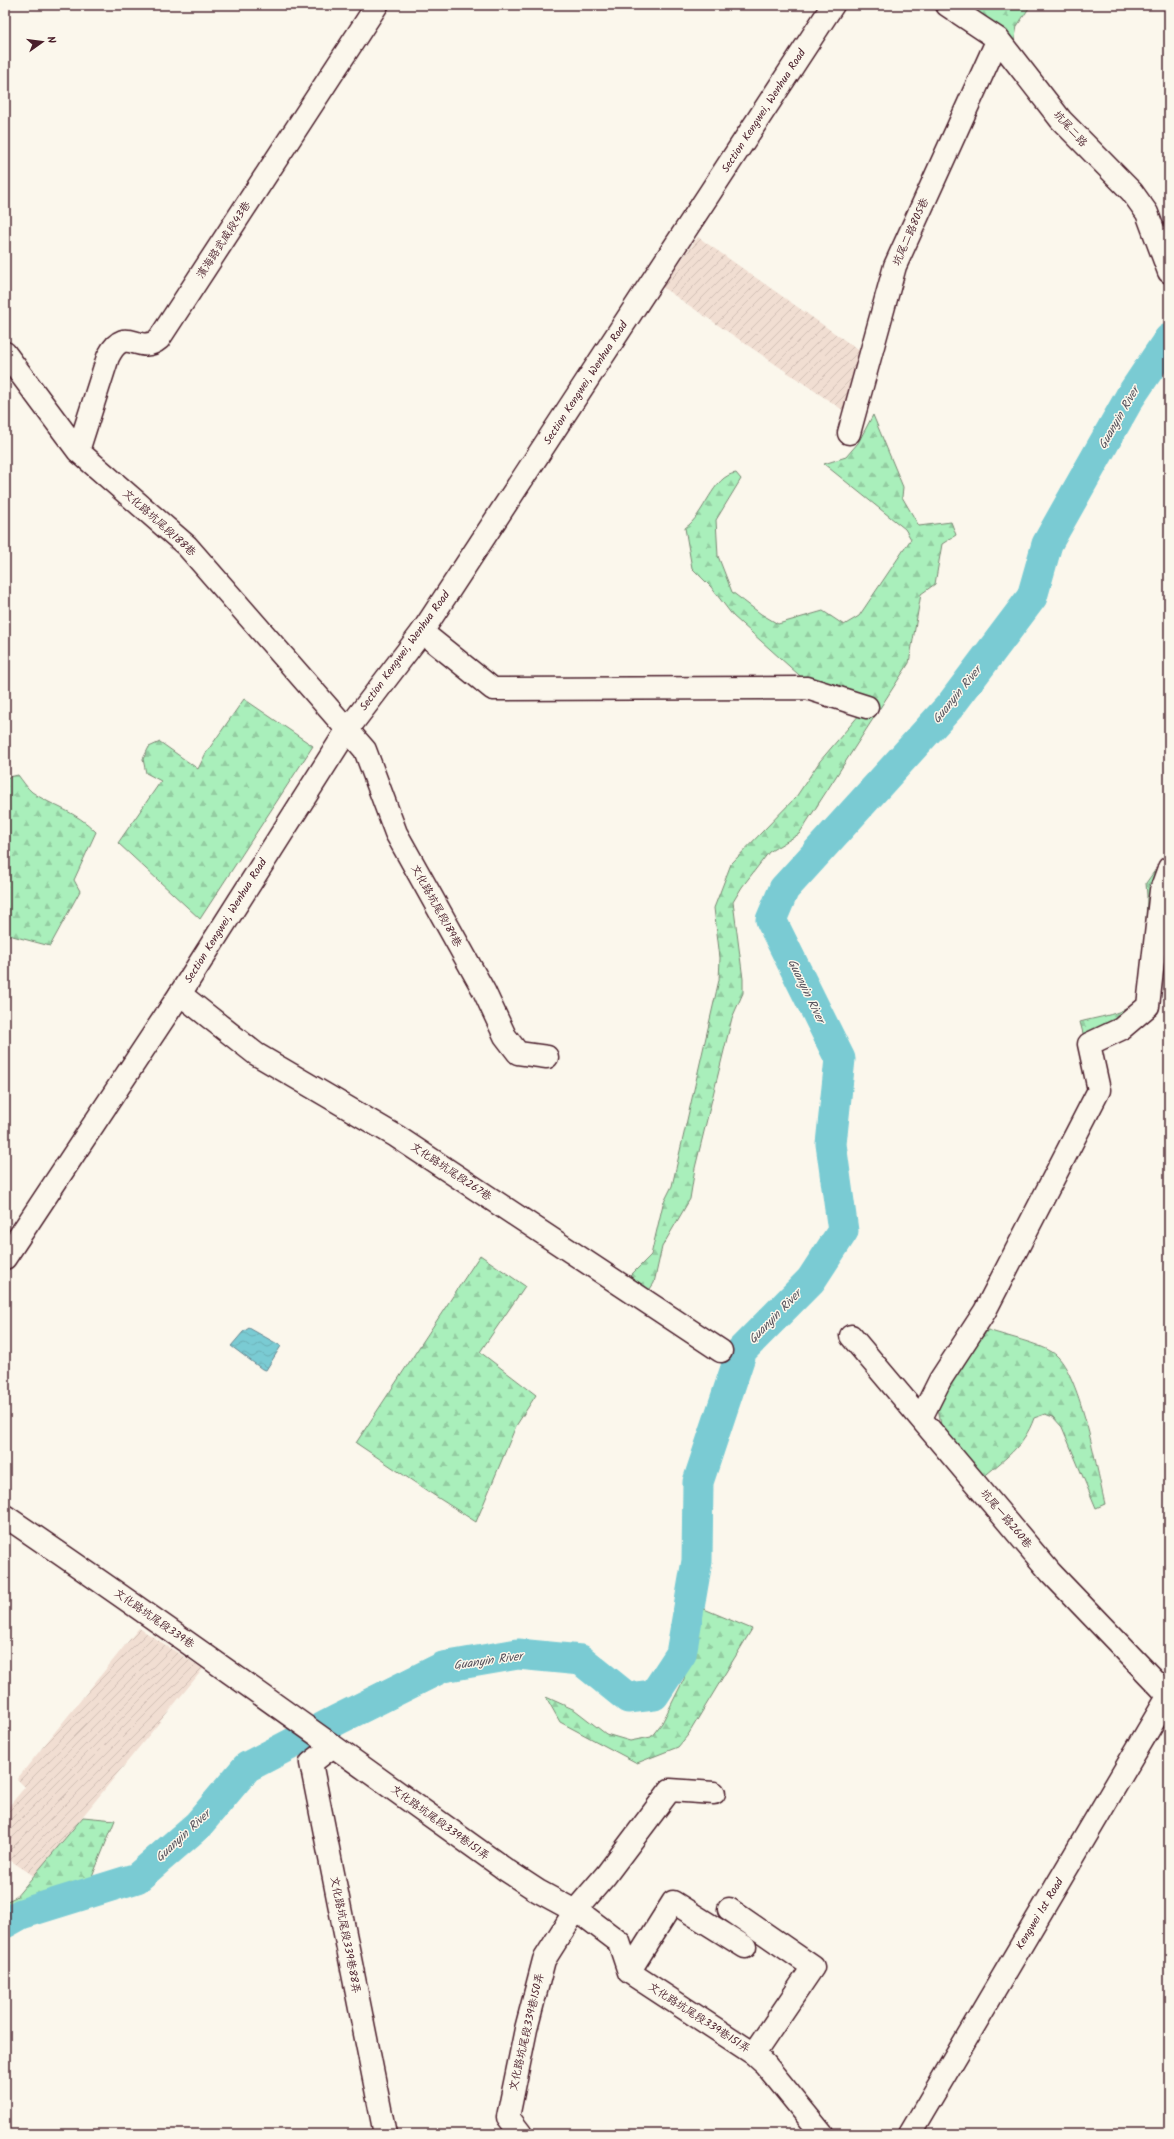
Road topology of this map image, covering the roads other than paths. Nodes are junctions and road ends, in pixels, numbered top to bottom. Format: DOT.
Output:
graph roads {
  1 [pos="377,5"];
  2 [pos="833,5"];
  3 [pos="947,5"];
  4 [pos="998,39"];
  5 [pos="1169,272"];
  6 [pos="5,353"];
  7 [pos="849,433"];
  8 [pos="78,451"];
  9 [pos="422,632"];
  10 [pos="867,707"];
  11 [pos="348,729"];
  12 [pos="1169,868"];
  13 [pos="180,994"];
  14 [pos="547,1057"];
  15 [pos="5,1258"];
  16 [pos="851,1336"];
  17 [pos="721,1351"];
  18 [pos="921,1418"];
  19 [pos="5,1516"];
  20 [pos="1169,1695"];
  21 [pos="330,1745"];
  22 [pos="714,1793"];
  23 [pos="729,1909"];
  24 [pos="575,1911"];
  25 [pos="744,1947"];
  26 [pos="629,1972"];
  27 [pos="754,2054"];
  28 [pos="385,2134"];
  29 [pos="521,2134"];
  30 [pos="822,2134"];
  31 [pos="910,2134"];
  1 -- 8 [label="street, 濱海路武威段43巷"];
  2 -- 9 [label="street, Section Kengwei, Wenhua Road"];
  3 -- 4 [label="street, 坑尾二路"];
  4 -- 5 [label="street, 坑尾二路"];
  4 -- 7 [label="street, 坑尾二路805巷"];
  6 -- 8 [label="street, 文化路坑尾段188巷"];
  8 -- 11 [label="street, 文化路坑尾段188巷"];
  9 -- 10 [label="street"];
  9 -- 11 [label="street, Section Kengwei, Wenhua Road"];
  11 -- 13 [label="street, Section Kengwei, Wenhua Road"];
  11 -- 14 [label="street, 文化路坑尾段189巷"];
  12 -- 18 [label="street"];
  13 -- 15 [label="street, Section Kengwei, Wenhua Road"];
  13 -- 17 [label="street, 文化路坑尾段267巷"];
  16 -- 18 [label="street, 坑尾一路260巷"];
  18 -- 20 [label="street, 坑尾一路260巷"];
  19 -- 21 [label="street, 文化路坑尾段339巷"];
  20 -- 31 [label="street, Kengwei 1st Road"];
  21 -- 24 [label="street, 文化路坑尾段339巷151弄"];
  21 -- 28 [label="street, 文化路坑尾段339巷88弄"];
  22 -- 24 [label="street"];
  23 -- 27 [label="street"];
  24 -- 26 [label="street, 文化路坑尾段339巷151弄"];
  24 -- 29 [label="street, 文化路坑尾段339巷150弄"];
  25 -- 26 [label="street"];
  26 -- 27 [label="street, 文化路坑尾段339巷151弄"];
  27 -- 30 [label="street, 文化路坑尾段339巷151弄"];
}
